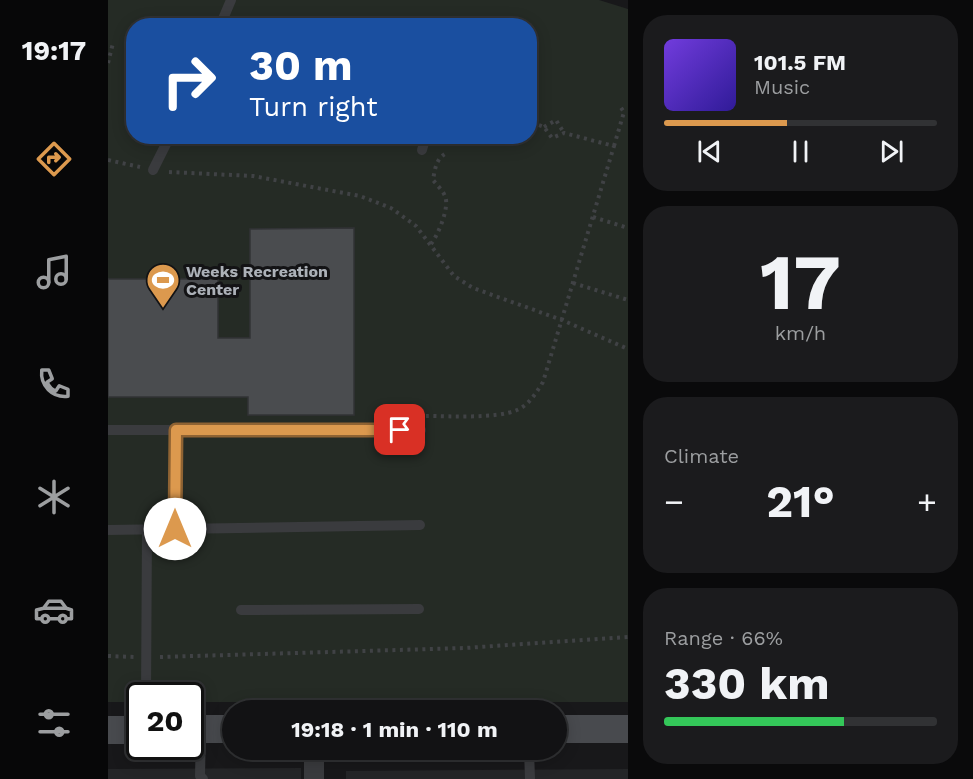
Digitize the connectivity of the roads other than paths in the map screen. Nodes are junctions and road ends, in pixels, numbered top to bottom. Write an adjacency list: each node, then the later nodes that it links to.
1 (231, 0): 2 (lane)
2 (223, 18)
3 (166, 144): 6 (lane)
4 (424, 144): 5 (lane)
5 (422, 150)
6 (153, 170)
7 (108, 430): 8 (lane)
8 (176, 430): 9 (lane); 11 (lane)
9 (421, 430)
10 (420, 525): 11 (lane)
11 (175, 529): 13 (lane)
12 (108, 530): 13 (lane)
13 (147, 530): 16 (lane)
14 (419, 609): 15 (lane)
15 (241, 610)
16 (146, 682)
17 (204, 729): 18 (main road)
18 (222, 729)
19 (567, 729): 20 (main road)
20 (628, 729)
21 (108, 730): 22 (main road)
22 (126, 730)
23 (199, 760): 26 (lane)
24 (314, 760): 27 (street)
25 (530, 760): 28 (lane)
26 (203, 779)
27 (314, 779)
28 (530, 779)

